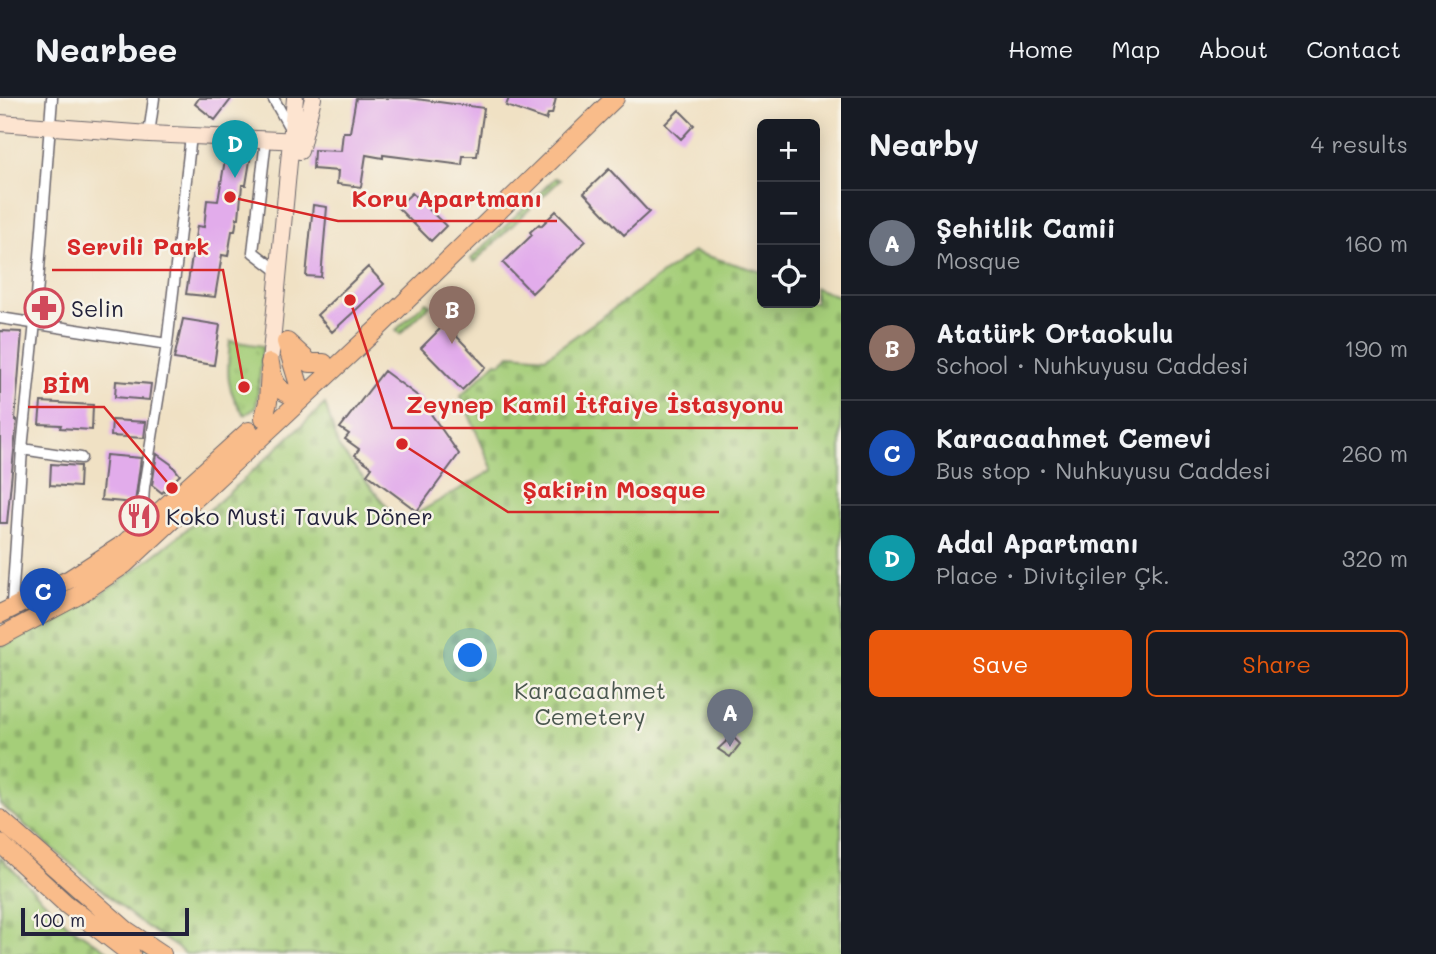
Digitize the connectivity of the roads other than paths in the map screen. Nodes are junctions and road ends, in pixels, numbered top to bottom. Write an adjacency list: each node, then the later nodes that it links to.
1 (52, 98): 9 (street)
2 (154, 98): 10 (street)
3 (273, 98): 12 (street)
4 (295, 98): 12 (street)
5 (313, 98): 12 (street)
6 (599, 98): 16 (main road)
7 (615, 98): 16 (main road)
8 (0, 123): 9 (street)
9 (50, 127): 10 (street); 17 (street)
10 (149, 134): 11 (street)
11 (191, 136): 13 (street); 19 (street)
12 (294, 137): 13 (street); 14 (street); 18 (street)
13 (267, 139): 14 (street)
14 (279, 272): 20 (street)
15 (0, 318): 17 (street)
16 (378, 321): 21 (main road); 22 (main road)
17 (35, 322): 19 (street); 24 (street)
18 (286, 342): 21 (main road); 22 (main road)
19 (167, 344): 26 (street)
20 (271, 363): 22 (main road); 23 (main road)
21 (324, 363): 22 (main road)
22 (300, 393): 23 (main road); 28 (main road)
23 (264, 418): 26 (main road)
24 (22, 449): 25 (street); 27 (street)
25 (81, 458)
26 (152, 520): 27 (main road)
27 (6, 607)
28 (0, 637)
29 (0, 820): 32 (main road)
30 (0, 843): 31 (main road)
31 (131, 954)
32 (162, 954)

